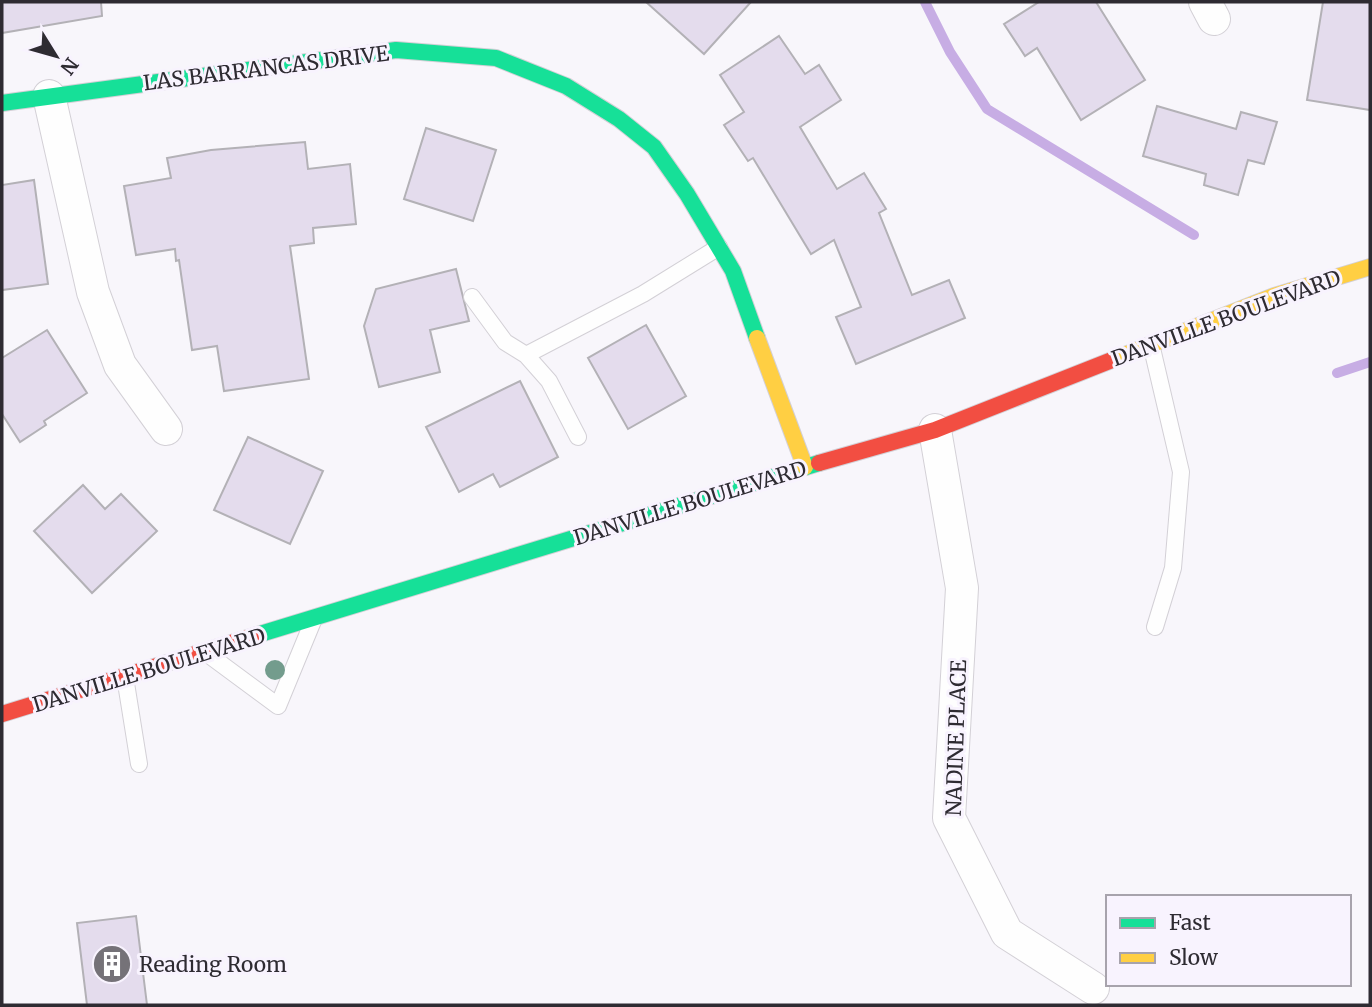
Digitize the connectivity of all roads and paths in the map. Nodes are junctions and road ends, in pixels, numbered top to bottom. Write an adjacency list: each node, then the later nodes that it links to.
1 (49, 96): 2 (main road, LAS BARRANCAS DRIVE); 3 (main road, LAS BARRANCAS DRIVE); 8 (street)
2 (2, 103)
3 (719, 247): 7 (lane); 11 (main road, LAS BARRANCAS DRIVE)
4 (1370, 267): 6 (main road, DANVILLE BOULEVARD)
5 (472, 297): 7 (lane)
6 (1151, 344): 9 (main road, DANVILLE BOULEVARD); 13 (lane)
7 (526, 355): 10 (lane)
8 (166, 429)
9 (935, 430): 11 (main road, DANVILLE BOULEVARD); 18 (street, NADINE PLACE)
10 (578, 437)
11 (805, 467): 12 (main road, DANVILLE BOULEVARD)
12 (314, 619): 14 (main road, DANVILLE BOULEVARD); 14 (lane)
13 (1155, 627)
14 (206, 652): 15 (main road, DANVILLE BOULEVARD)
15 (125, 677): 16 (main road, DANVILLE BOULEVARD); 17 (lane)
16 (2, 714)
17 (139, 764)
18 (1093, 988)

